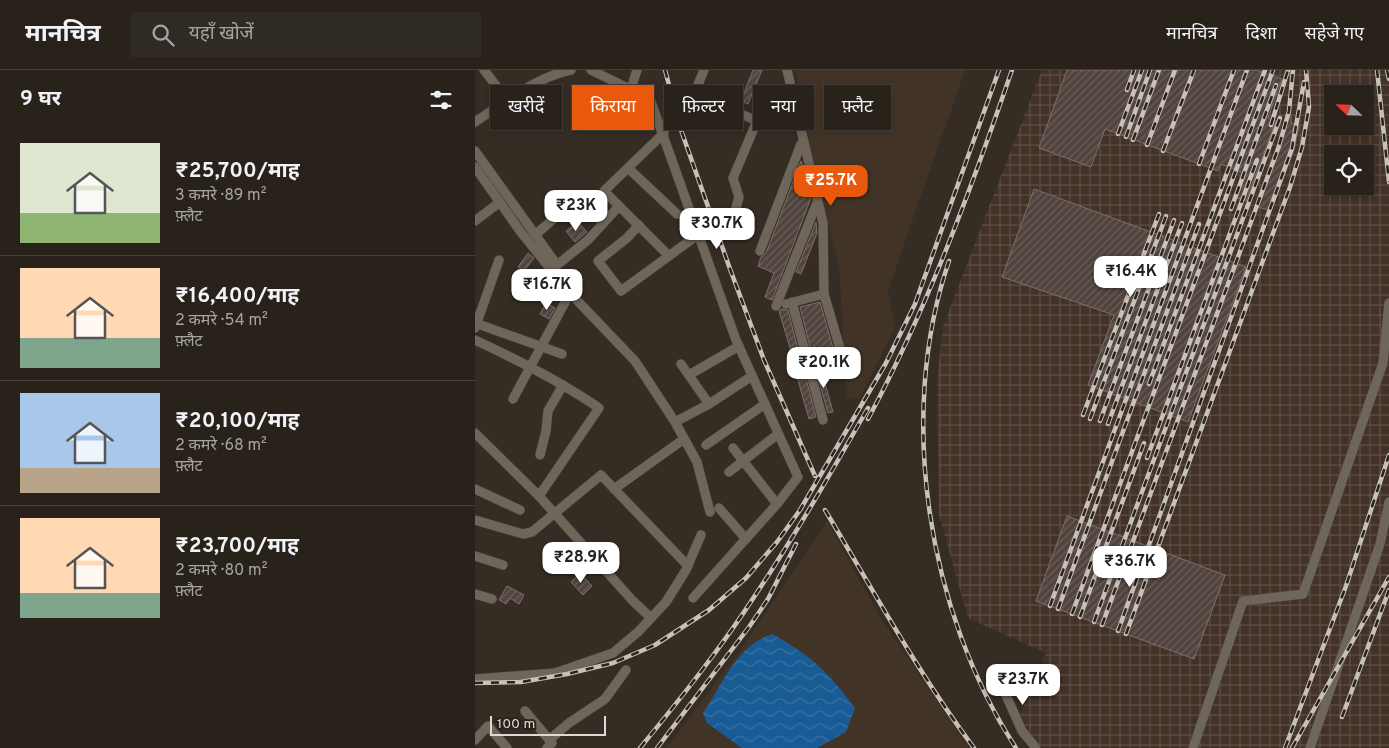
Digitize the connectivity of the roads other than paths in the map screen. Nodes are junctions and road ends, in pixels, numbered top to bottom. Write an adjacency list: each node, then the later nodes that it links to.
1 (484, 70): 7 (street)
2 (571, 70): 8 (street)
3 (591, 70): 9 (street)
4 (637, 70): 10 (street)
5 (703, 70): 27 (street)
6 (787, 70): 15 (street)
7 (496, 85)
8 (537, 85)
9 (623, 85)
10 (632, 85)
11 (654, 109): 14 (street)
12 (490, 112): 13 (street)
13 (475, 122)
14 (664, 133): 18 (street); 29 (street)
15 (804, 142): 22 (street); 31 (street)
16 (475, 151): 30 (street)
17 (475, 167): 19 (street)
18 (628, 168): 23 (street); 25 (street)
19 (483, 178): 20 (street); 21 (street)
20 (475, 184)
21 (500, 202): 26 (street); 34 (street)
22 (818, 204): 35 (street); 36 (street)
23 (619, 206): 28 (street); 30 (street)
24 (565, 208): 30 (street)
25 (677, 214)
26 (475, 221)
27 (732, 222)
28 (639, 226): 32 (street); 32 (street)
29 (699, 234): 32 (street); 41 (street)
30 (535, 235)
31 (760, 252)
32 (669, 256)
33 (499, 260): 38 (street)
34 (570, 293): 40 (street); 54 (street)
35 (824, 294): 36 (street); 43 (street)
36 (792, 302): 43 (street)
37 (1389, 303): 88 (street)
38 (476, 325): 40 (street)
39 (475, 340): 45 (street)
40 (542, 346): 42 (street); 45 (street)
41 (739, 346): 47 (street); 48 (street)
42 (563, 354)
43 (808, 362): 46 (street); 53 (street)
44 (681, 364): 47 (street)
45 (530, 366): 49 (street); 50 (street)
46 (791, 368)
47 (689, 375): 51 (street)
48 (752, 376): 51 (street); 52 (street)
49 (563, 385): 60 (street); 65 (street)
50 (513, 399)
51 (709, 404): 54 (street)
52 (765, 404): 56 (street); 58 (street)
53 (823, 420)
54 (675, 422): 57 (street)
55 (475, 433): 65 (street)
56 (779, 434): 61 (street); 67 (street)
57 (684, 439): 64 (street); 72 (street)
58 (706, 445)
59 (733, 448): 61 (street)
60 (540, 455)
61 (743, 461): 62 (street); 67 (street)
62 (729, 472)
63 (475, 489): 68 (street)
64 (614, 489): 69 (street); 75 (street)
65 (539, 496): 69 (street)
66 (1389, 502): 89 (street)
67 (777, 504): 72 (street)
68 (520, 510)
69 (555, 513): 70 (street); 79 (street)
70 (475, 520)
71 (701, 536): 75 (street)
72 (746, 539): 77 (street)
73 (475, 556): 74 (street)
74 (503, 565)
75 (687, 566): 79 (street)
76 (475, 594): 78 (street)
77 (693, 598)
78 (492, 599)
79 (651, 618): 82 (street)
80 (627, 670): 85 (street)
81 (996, 673): 87 (street)
82 (475, 679)
83 (525, 710): 85 (street)
84 (475, 740): 86 (street)
85 (548, 744)
86 (507, 748)
87 (1036, 748)
88 (1193, 748)
89 (1310, 748)

